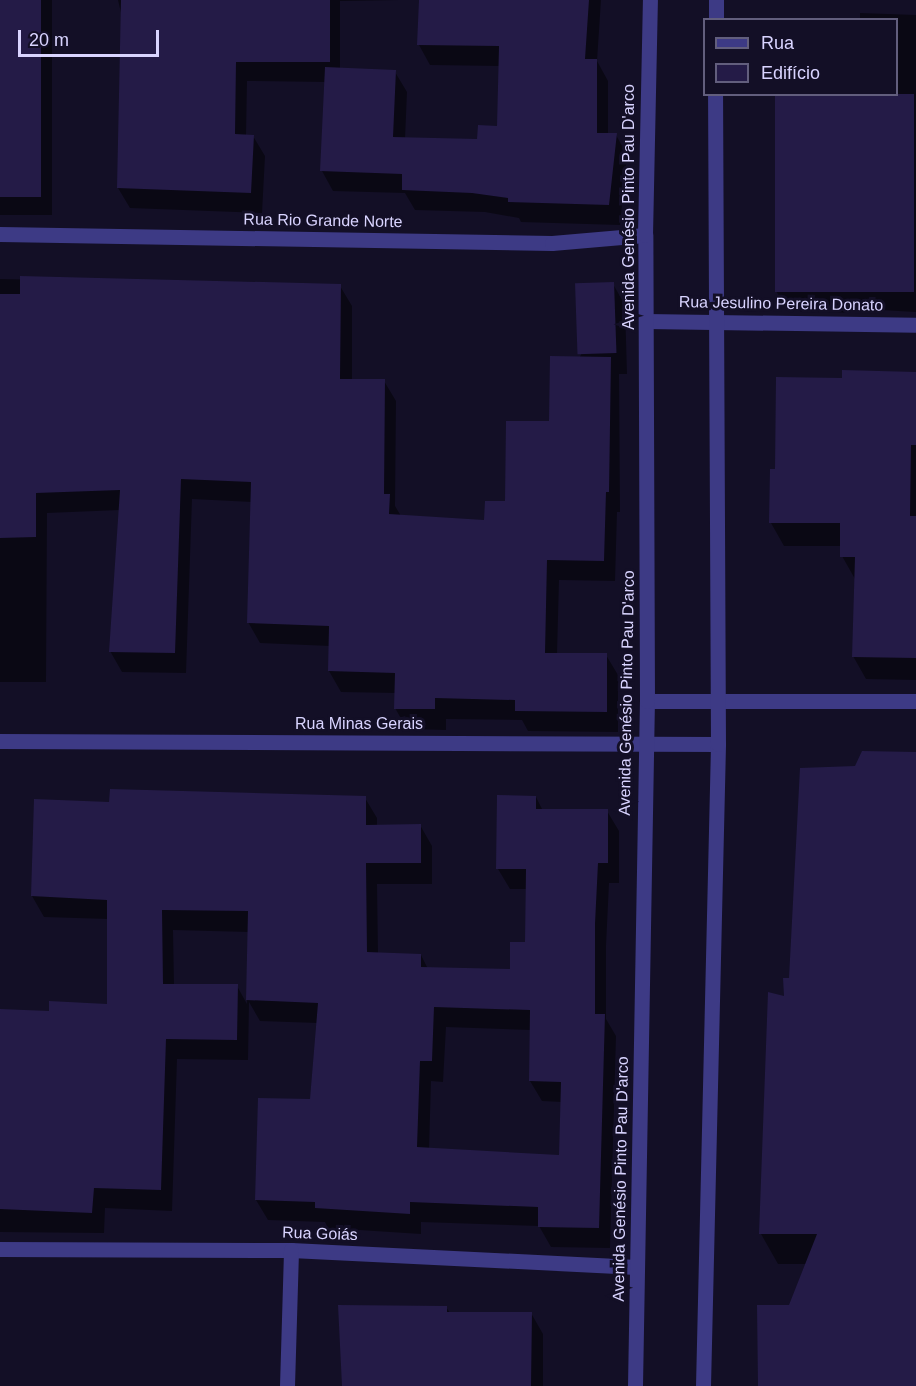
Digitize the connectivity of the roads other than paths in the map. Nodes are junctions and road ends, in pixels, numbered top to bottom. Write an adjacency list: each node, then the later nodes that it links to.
1 (650, 0): 6 (street, Avenida Genésio Pinto Pau D'arco)
2 (716, 0): 3 (street)
3 (716, 18)
4 (715, 96): 7 (street)
5 (0, 234): 6 (street, Rua Rio Grande Norte)
6 (645, 235): 8 (street, Avenida Genésio Pinto Pau D'arco)
7 (717, 320): 8 (street, Rua Jesulino Pereira Donato); 9 (street, Rua Jesulino Pereira Donato); 11 (street)
8 (646, 321): 10 (street, Avenida Genésio Pinto Pau D'arco)
9 (916, 325)
10 (646, 701): 11 (street); 14 (street, Avenida Genésio Pinto Pau D'arco)
11 (717, 701): 12 (street); 15 (street)
12 (916, 701)
13 (0, 741): 14 (street, Rua Minas Gerais)
14 (645, 742): 15 (street, Rua Minas Gerais); 18 (street, Avenida Genésio Pinto Pau D'arco)
15 (718, 744): 21 (street)
16 (0, 1249): 17 (street, Rua Goiás)
17 (291, 1250): 18 (street, Rua Goiás); 19 (street)
18 (637, 1267): 20 (street, Avenida Genésio Pinto Pau D'arco)
19 (287, 1386)
20 (635, 1386)
21 (703, 1386)

